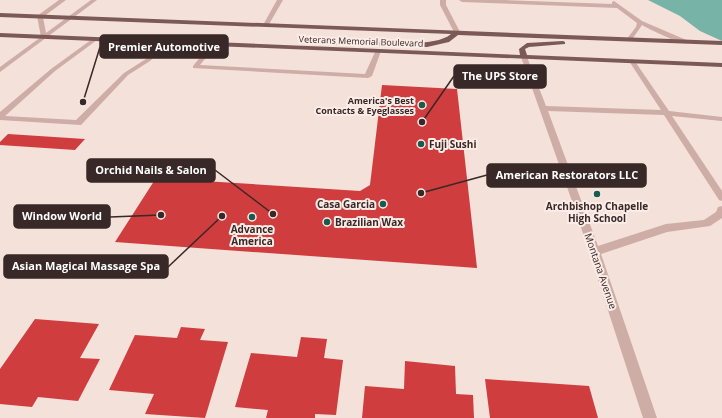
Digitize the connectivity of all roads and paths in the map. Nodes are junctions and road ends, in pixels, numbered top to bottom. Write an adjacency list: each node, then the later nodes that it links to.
1 (63, 0): 9 (street)
2 (94, 0): 10 (street)
3 (280, 0): 12 (street)
4 (443, 0): 13 (street)
5 (462, 0): 7 (street)
6 (609, 0): 7 (street)
7 (619, 6): 11 (street)
8 (0, 15): 9 (main road, Veterans Memorial Boulevard)
9 (40, 16): 10 (main road, Veterans Memorial Boulevard); 15 (street)
10 (70, 17): 12 (main road, Veterans Memorial Boulevard); 15 (street)
11 (640, 22): 17 (street); 19 (street)
12 (266, 25): 13 (main road, Veterans Memorial Boulevard)
13 (457, 32): 17 (main road, Veterans Memorial Boulevard); 21 (main road)
14 (0, 35): 15 (main road, Veterans Memorial Boulevard)
15 (44, 37): 16 (main road, Veterans Memorial Boulevard); 26 (street)
16 (95, 39): 18 (main road, Veterans Memorial Boulevard); 29 (street)
17 (629, 40): 19 (main road, Veterans Memorial Boulevard); 23 (main road)
18 (168, 42): 21 (main road, Veterans Memorial Boulevard); 29 (street)
19 (688, 42): 20 (main road, Veterans Memorial Boulevard)
20 (722, 43)
21 (214, 44): 22 (main road, Veterans Memorial Boulevard); 22 (street)
22 (378, 51): 23 (main road, Veterans Memorial Boulevard)
23 (524, 57): 24 (main road, Veterans Memorial Boulevard); 27 (street, Montana Avenue)
24 (632, 61): 25 (main road, Veterans Memorial Boulevard); 28 (street)
25 (722, 65)
26 (0, 70)
27 (542, 108): 28 (street); 33 (street, Montana Avenue)
28 (665, 114): 30 (street); 31 (street)
29 (0, 117)
30 (722, 119)
31 (722, 198)
32 (722, 209): 33 (street)
33 (594, 252): 34 (street, Montana Avenue)
34 (650, 418)

